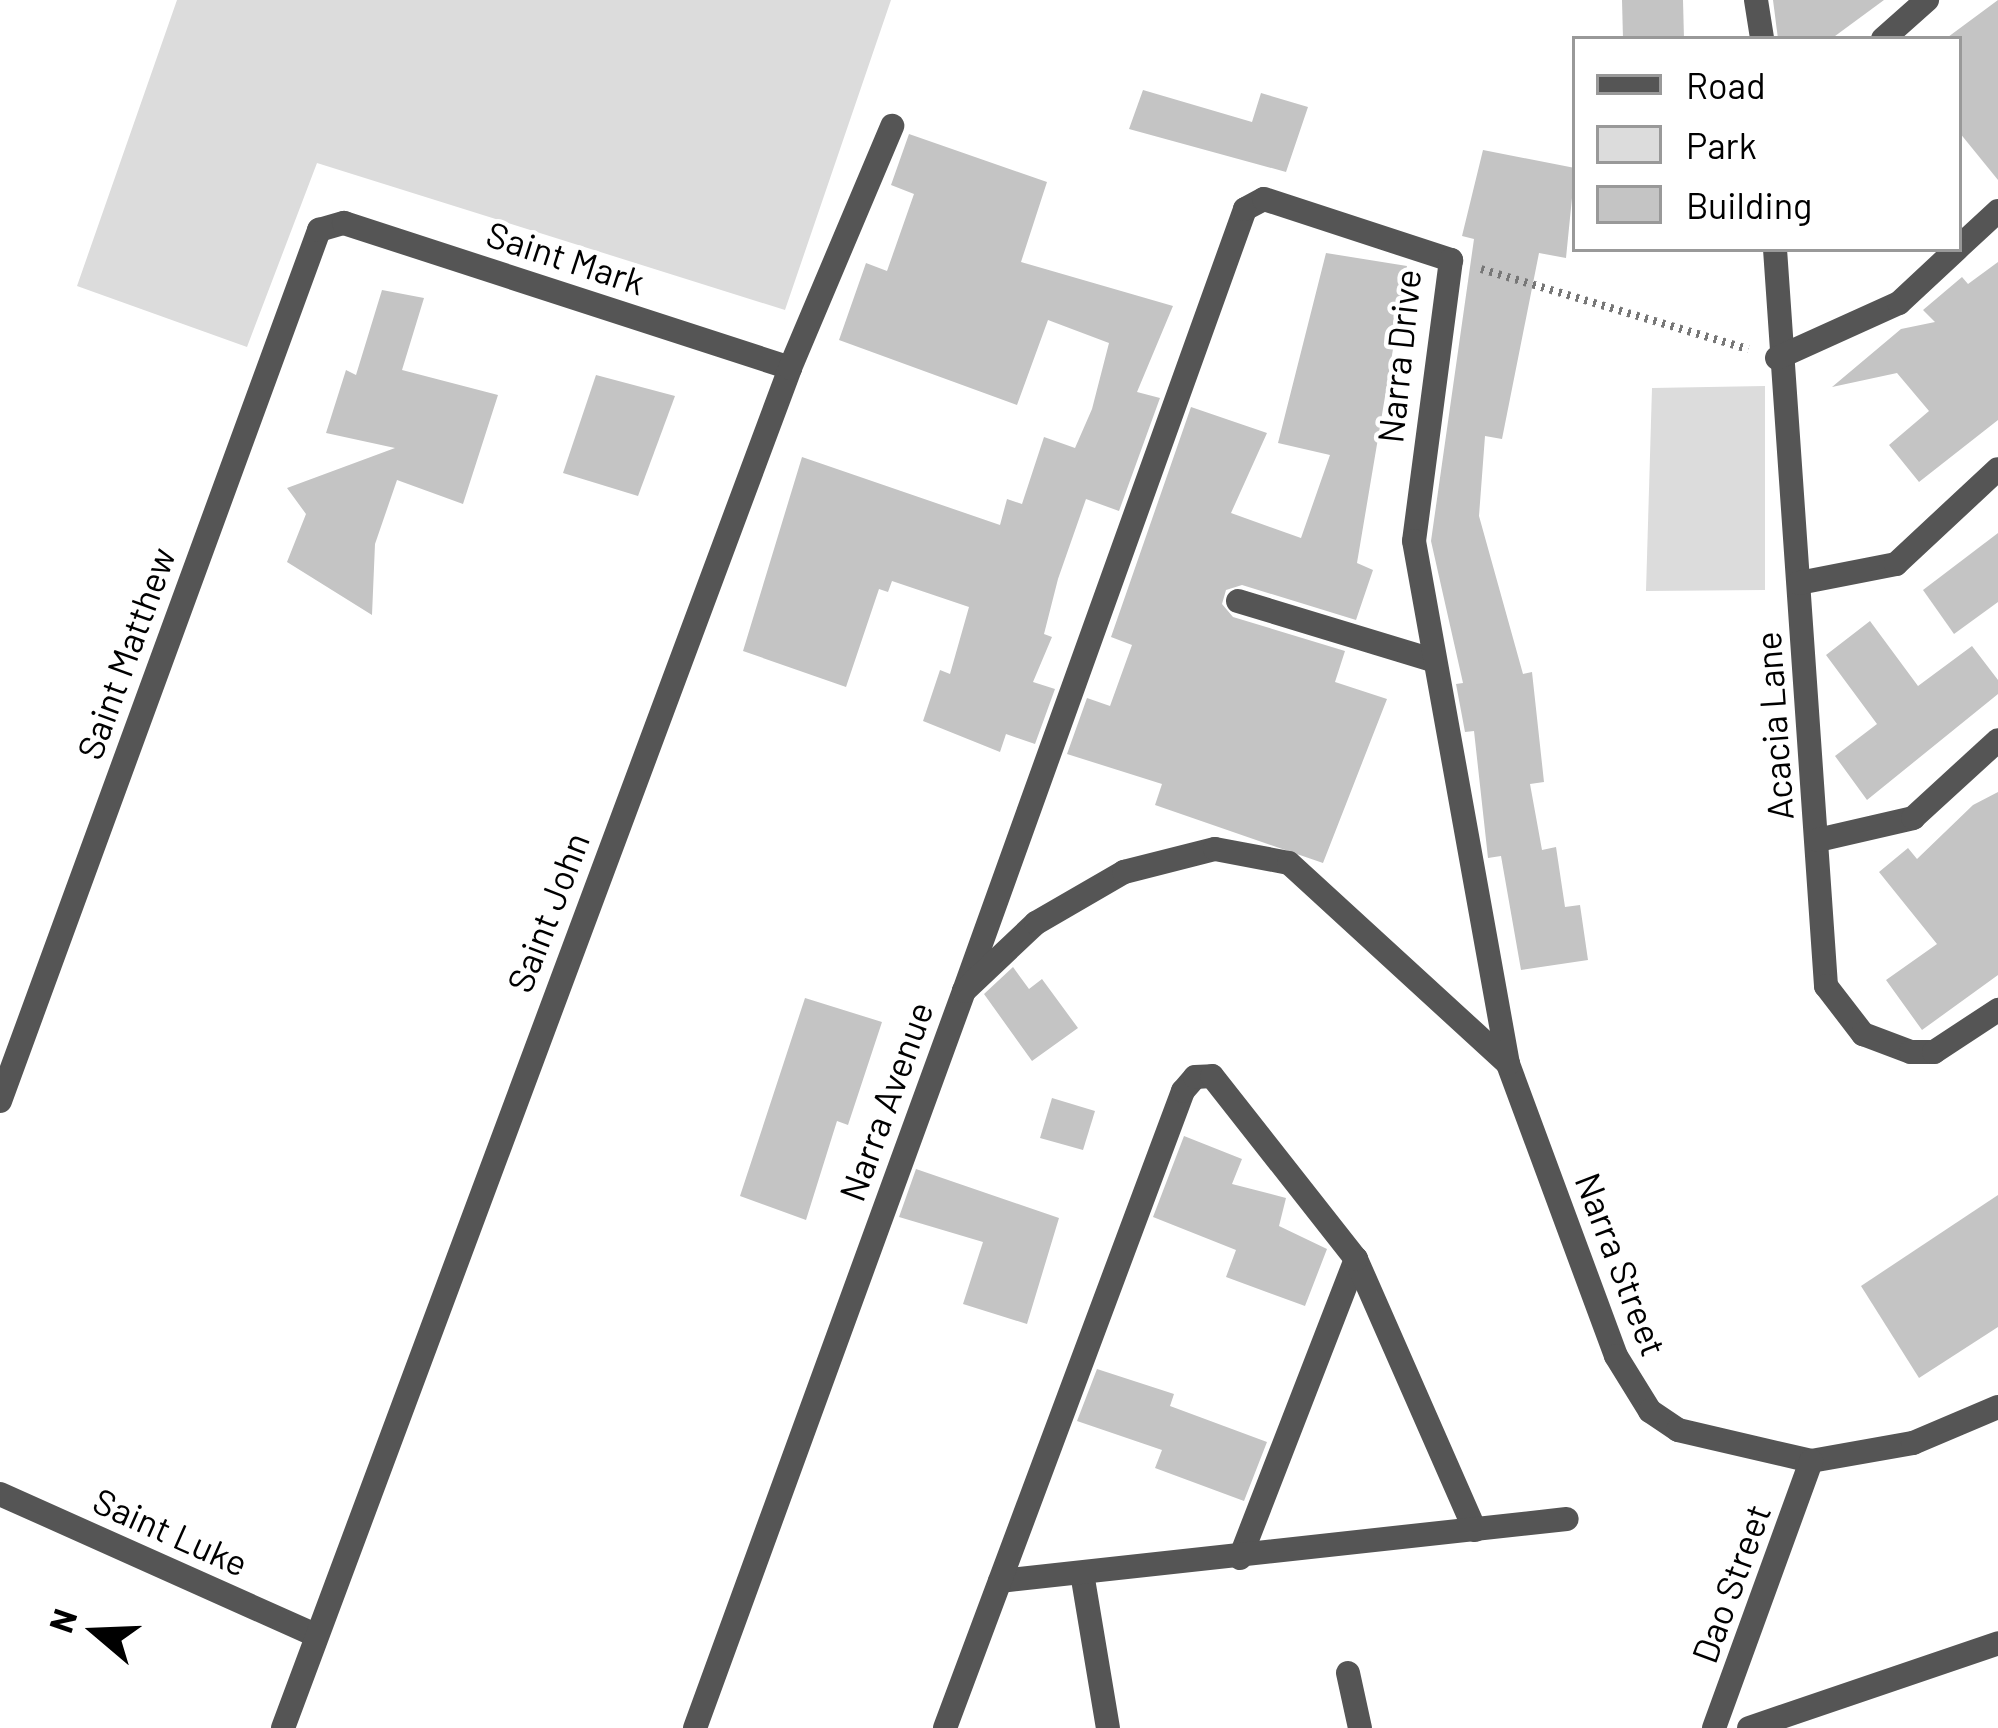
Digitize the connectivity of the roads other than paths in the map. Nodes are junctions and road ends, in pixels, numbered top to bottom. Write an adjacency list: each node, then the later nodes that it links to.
1 (1756, 0): 3 (street)
2 (1927, 0): 4 (street)
3 (1762, 36)
4 (1886, 36)
5 (892, 126): 12 (street, Saint John)
6 (1998, 211): 8 (street)
7 (319, 230): 12 (street, Saint Mark); 22 (street, Saint Matthew)
8 (1962, 244)
9 (1775, 252): 11 (street, Acacia Lane)
10 (1954, 252): 11 (street)
11 (1777, 358): 14 (street, Acacia Lane)
12 (790, 368): 32 (street, Saint John)
13 (1998, 469): 14 (street)
14 (1799, 583): 18 (street, Acacia Lane)
15 (1238, 601): 16 (street)
16 (1432, 660): 19 (street, Narra Drive); 21 (street, Narra Drive)
17 (1998, 740): 18 (street)
18 (1818, 840): 20 (street, Acacia Lane)
19 (964, 992): 21 (street, Narra Avenue); 36 (street, Narra Avenue)
20 (1998, 1010)
21 (1508, 1064): 25 (street, Narra Street)
22 (0, 1101)
23 (1356, 1259): 28 (street); 29 (street); 31 (street)
24 (1998, 1407): 25 (street, Narra Street)
25 (1811, 1461): 40 (street, Dao Street)
26 (0, 1494): 32 (street, Saint Luke)
27 (1567, 1519): 28 (street)
28 (1475, 1530): 29 (street)
29 (1240, 1558): 30 (street)
30 (1082, 1573): 31 (street); 38 (street)
31 (1000, 1581): 37 (street)
32 (314, 1634): 35 (street, Saint John)
33 (1998, 1643): 41 (street)
34 (1348, 1673): 39 (street)
35 (283, 1728)
36 (695, 1728)
37 (945, 1728)
38 (1108, 1728)
39 (1360, 1728)
40 (1714, 1728)
41 (1749, 1728)

